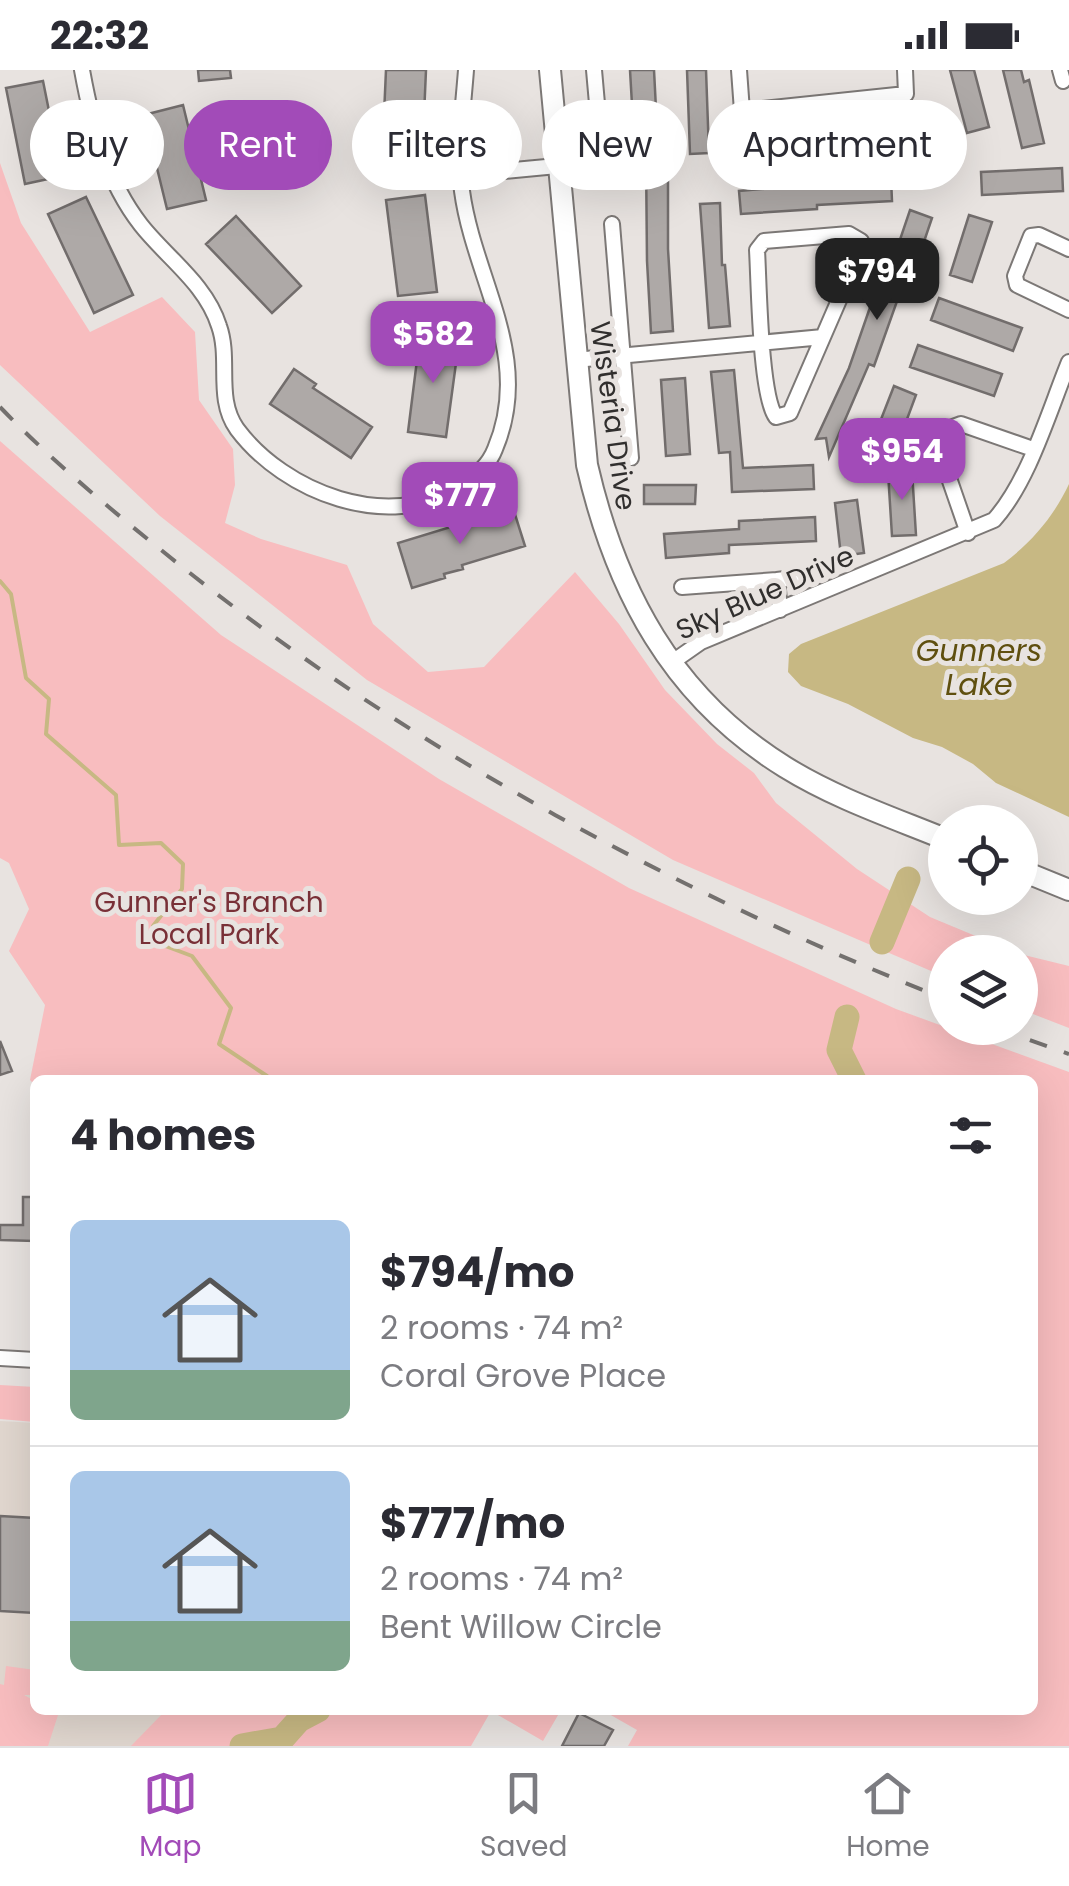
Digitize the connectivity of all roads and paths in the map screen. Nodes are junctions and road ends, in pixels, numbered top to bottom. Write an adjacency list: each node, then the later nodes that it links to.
1 (82, 70): 10 (street)
2 (466, 70): 7 (street)
3 (550, 70): 8 (street, Wisteria Drive)
4 (594, 70): 9 (street)
5 (738, 70): 6 (street)
6 (904, 70)
7 (465, 100)
8 (552, 100)
9 (597, 100)
10 (464, 190)
11 (559, 190): 18 (street, Wisteria Drive)
12 (612, 224): 17 (street)
13 (1069, 249): 14 (street)
14 (1069, 310)
15 (822, 338): 16 (street); 16 (street); 16 (street)
16 (764, 343): 17 (street)
17 (622, 356): 18 (street); 21 (street)
18 (575, 360): 27 (street, Wisteria Drive)
19 (1069, 362): 20 (street, Sky Blue Drive)
20 (1033, 450): 22 (street, Sky Blue Drive); 22 (street)
21 (631, 458)
22 (968, 533): 26 (street, Sky Blue Drive)
23 (801, 577): 24 (street)
24 (778, 580): 25 (street); 26 (street)
25 (682, 587)
26 (780, 610): 27 (street, Sky Blue Drive)
27 (671, 663): 28 (street, Wisteria Drive)
28 (928, 832)
29 (1038, 877): 30 (street)
30 (1069, 890)
31 (0, 1358): 32 (street)
32 (30, 1360)

